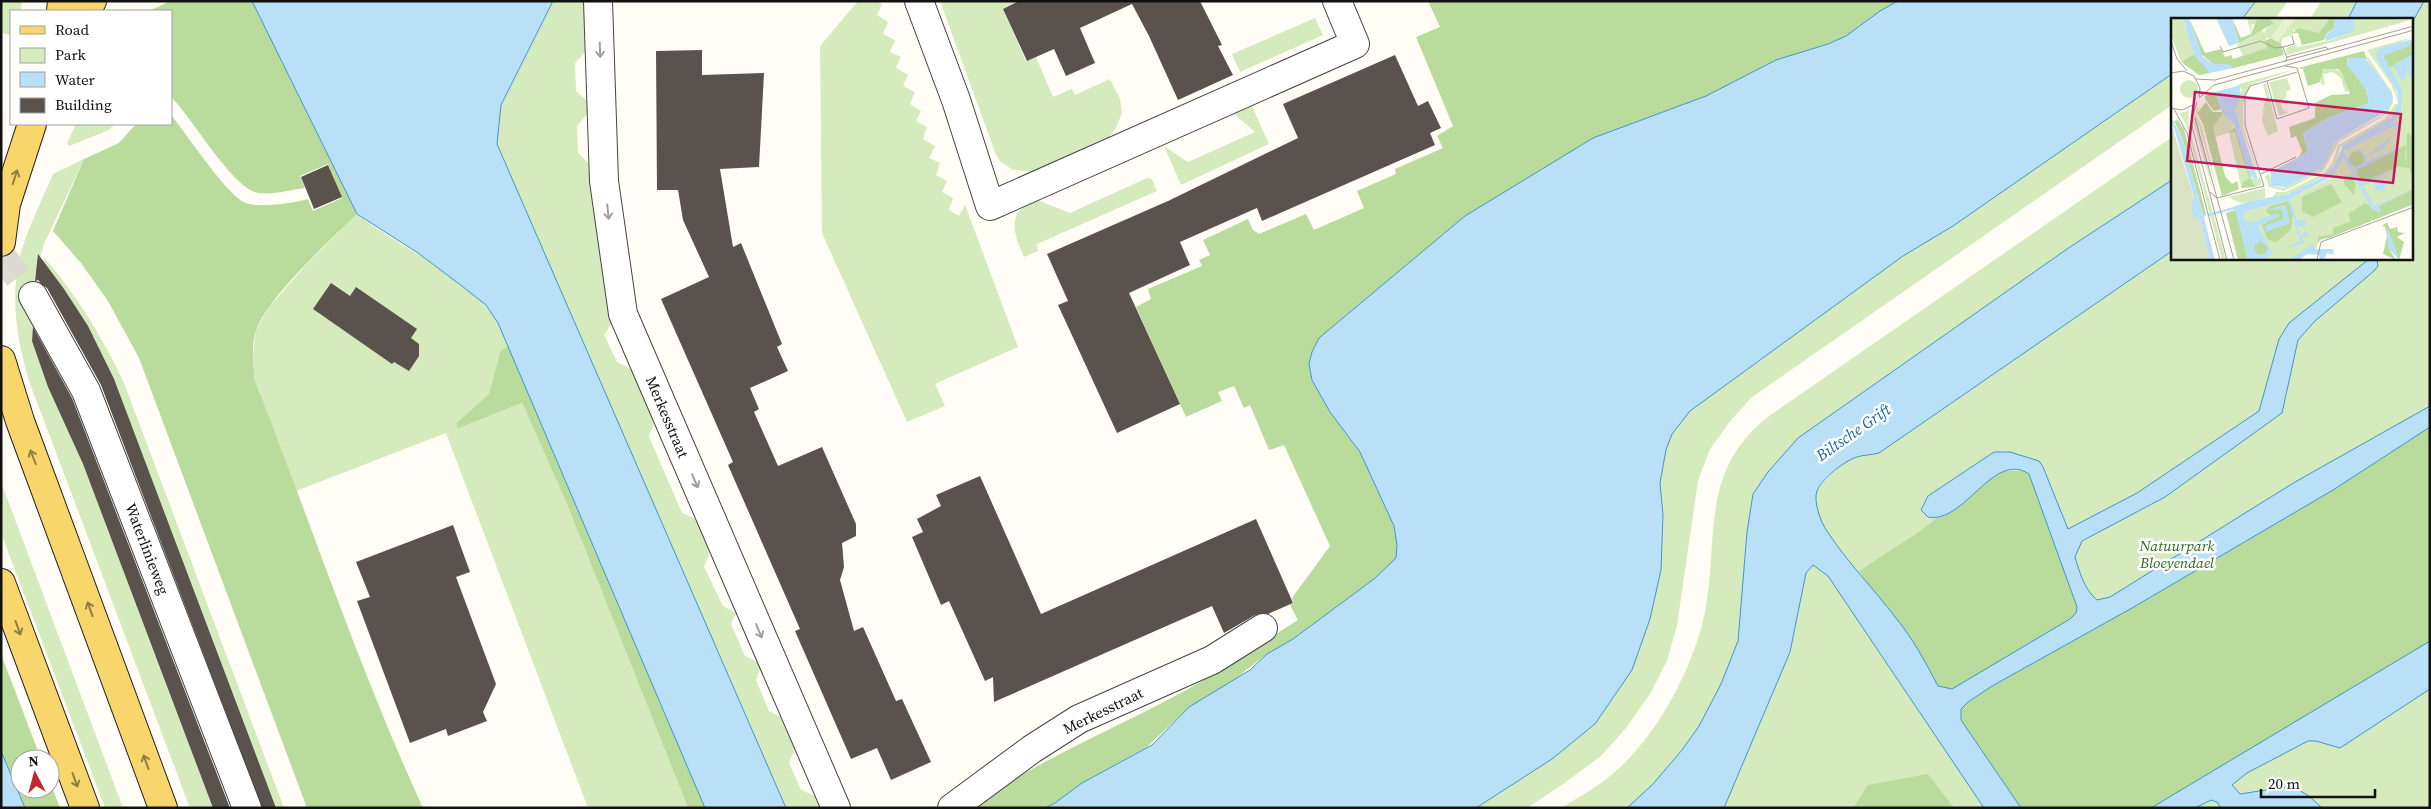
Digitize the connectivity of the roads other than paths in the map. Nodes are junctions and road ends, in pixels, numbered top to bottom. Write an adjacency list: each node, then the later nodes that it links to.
1 (598, 1): 15 (street, Merkesstraat, one-way to 15)
2 (919, 1): 3 (street)
3 (1337, 1)
4 (24, 125): 6 (main road)
5 (32, 125): 7 (main road, one-way to 5)
6 (1, 154)
7 (1, 242)
8 (33, 296): 14 (street, Waterlinieweg)
9 (1, 360): 13 (main road, one-way to 9)
10 (1, 582): 12 (main road, one-way to 12)
11 (1263, 628): 16 (street, Merkesstraat)
12 (85, 808)
13 (163, 808)
14 (247, 808)
15 (836, 808)
16 (952, 808)

